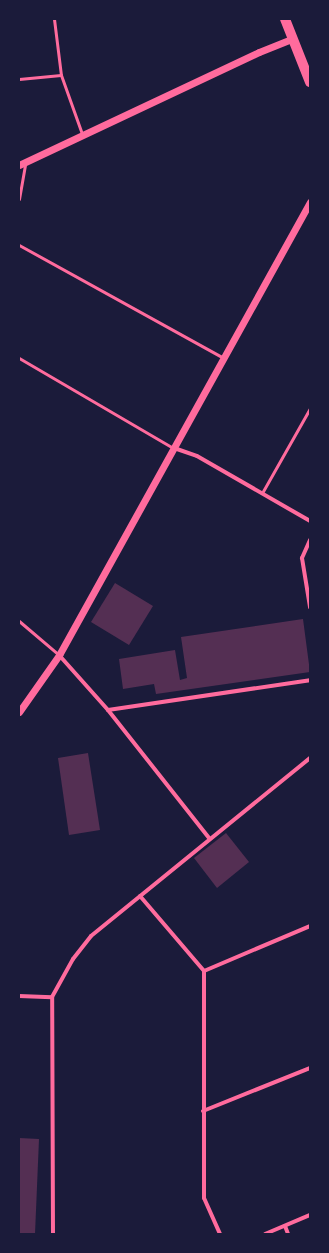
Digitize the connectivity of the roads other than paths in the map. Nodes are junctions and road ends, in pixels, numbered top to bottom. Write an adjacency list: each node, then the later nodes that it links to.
1 (54, 19): 4 (lane)
2 (285, 19): 3 (main road)
3 (292, 39): 6 (main road); 7 (street)
4 (61, 75): 5 (lane); 7 (lane)
5 (19, 79)
6 (310, 82)
7 (82, 136): 8 (street)
8 (22, 164): 9 (lane)
9 (19, 199)
10 (310, 202): 13 (street)
11 (19, 245): 13 (lane)
12 (19, 358): 15 (lane)
13 (224, 358): 15 (street)
14 (310, 408): 16 (lane)
15 (174, 448): 16 (street); 21 (street)
16 (262, 493): 17 (street)
17 (310, 521)
18 (310, 540): 19 (street)
19 (310, 607)
20 (19, 621): 21 (lane)
21 (59, 655): 23 (street); 24 (street)
22 (310, 680): 23 (street)
23 (108, 710): 26 (street)
24 (19, 712)
25 (310, 758): 26 (street)
26 (210, 839): 27 (street)
27 (140, 896): 29 (street); 31 (street)
28 (310, 926): 29 (street)
29 (204, 971): 33 (street)
30 (19, 996): 31 (street)
31 (52, 996): 36 (street)
32 (310, 1068): 33 (street)
33 (203, 1111): 37 (street)
34 (310, 1215): 35 (street)
35 (285, 1226): 38 (street); 39 (street)
36 (53, 1234)
37 (220, 1234)
38 (265, 1234)
39 (288, 1234)

